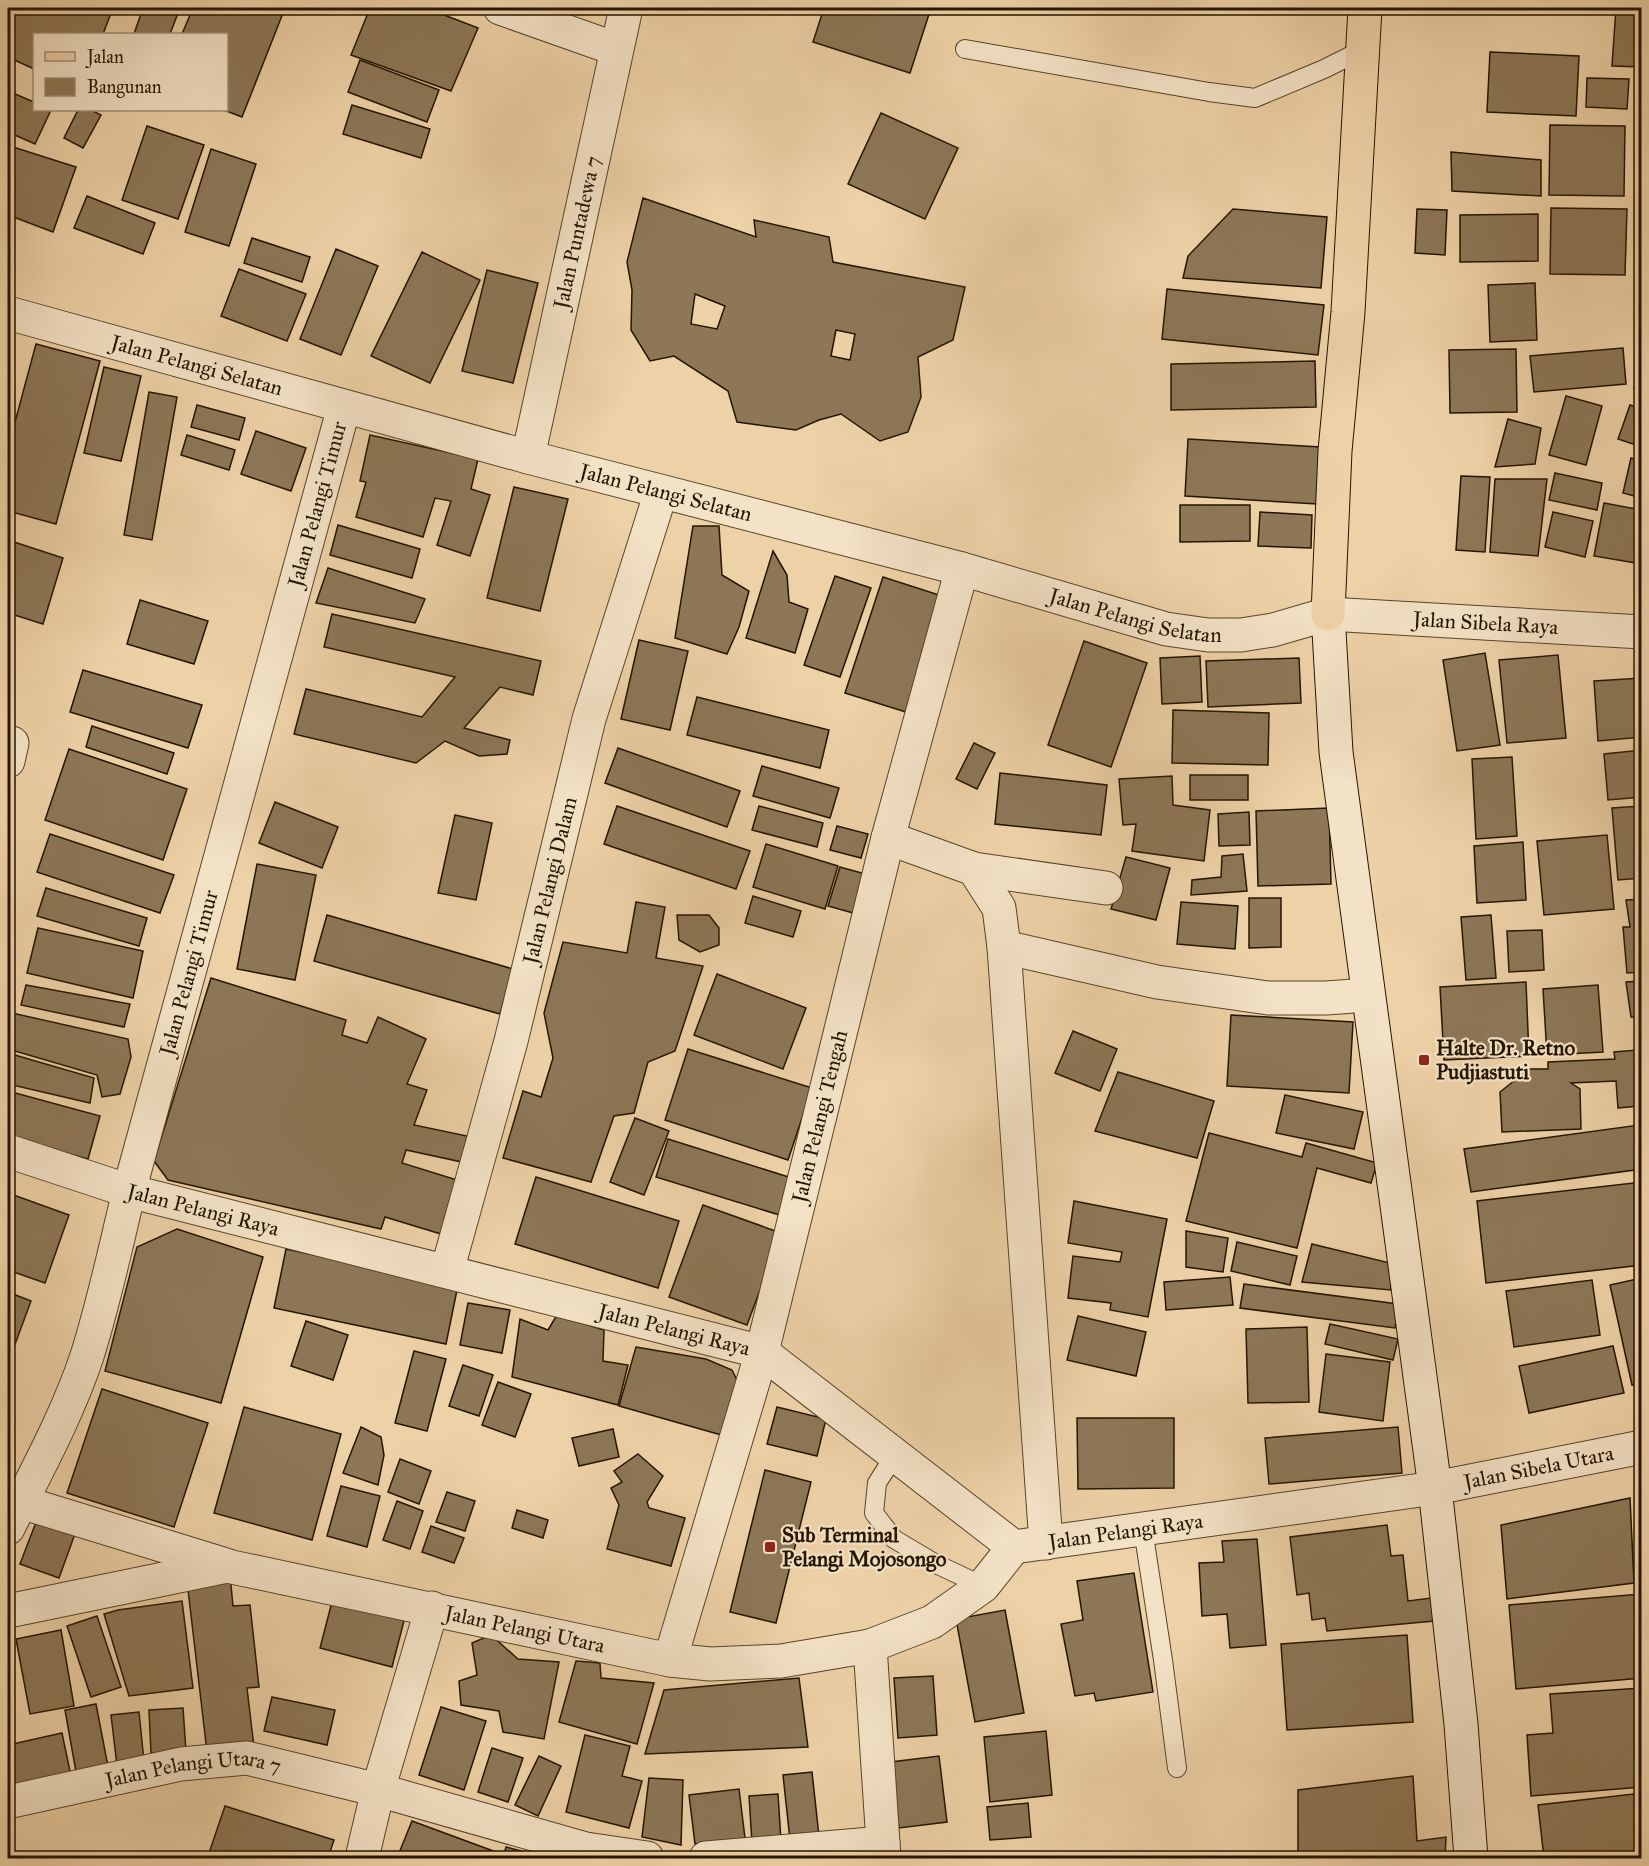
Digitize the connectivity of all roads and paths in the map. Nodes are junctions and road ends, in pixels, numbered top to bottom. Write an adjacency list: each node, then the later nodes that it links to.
1 (500, 8): 4 (street)
2 (626, 8): 4 (street, Jalan Puntadewa 7)
3 (1365, 8): 6 (main road)
4 (616, 49): 9 (street, Jalan Puntadewa 7)
5 (965, 49): 6 (lane)
6 (1364, 49): 12 (main road)
7 (8, 313): 8 (street, Jalan Pelangi Selatan)
8 (344, 407): 9 (street, Jalan Pelangi Selatan); 20 (street, Jalan Pelangi Timur)
9 (528, 457): 10 (street, Jalan Pelangi Selatan)
10 (661, 492): 11 (street, Jalan Pelangi Selatan); 21 (street, Jalan Pelangi Dalam)
11 (962, 570): 12 (street, Jalan Pelangi Selatan); 14 (street, Jalan Pelangi Tengah)
12 (1328, 614): 13 (street, Jalan Sibela Raya); 18 (street)
13 (1641, 632)
14 (888, 838): 15 (street); 22 (street, Jalan Pelangi Tengah)
15 (974, 870): 16 (street); 17 (street)
16 (1106, 888)
17 (1004, 947): 18 (street); 28 (street)
18 (1368, 995): 25 (street)
19 (8, 1151): 20 (street, Jalan Pelangi Raya)
20 (129, 1191): 21 (street, Jalan Pelangi Raya); 26 (street, Jalan Pelangi Timur)
21 (447, 1271): 22 (street, Jalan Pelangi Raya)
22 (762, 1352): 24 (street, Jalan Pelangi Raya); 35 (street, Jalan Pelangi Tengah)
23 (1641, 1447): 25 (street, Jalan Sibela Utara)
24 (895, 1455): 29 (street, Jalan Pelangi Raya); 31 (lane)
25 (1435, 1488): 27 (street, Jalan Pelangi Raya); 43 (street)
26 (14, 1515): 30 (street)
27 (1143, 1530): 28 (street, Jalan Pelangi Raya); 36 (lane)
28 (1046, 1543): 29 (street, Jalan Pelangi Raya)
29 (1014, 1547): 31 (street, Jalan Pelangi Utara)
30 (227, 1566): 32 (street, Jalan Pelangi Utara); 33 (street, Jalan Pelangi Utara)
31 (982, 1586): 34 (street, Jalan Pelangi Utara)
32 (432, 1608): 35 (street, Jalan Pelangi Utara); 37 (street)
33 (8, 1611)
34 (870, 1646): 35 (street, Jalan Pelangi Utara); 39 (street)
35 (670, 1660)
36 (1177, 1768)
37 (378, 1790): 38 (street, Jalan Pelangi Utara 7); 40 (street); 41 (street, Jalan Pelangi Utara 7)
38 (8, 1802)
39 (884, 1851): 42 (street)
40 (362, 1858)
41 (647, 1858)
42 (706, 1858)
43 (1471, 1858)

